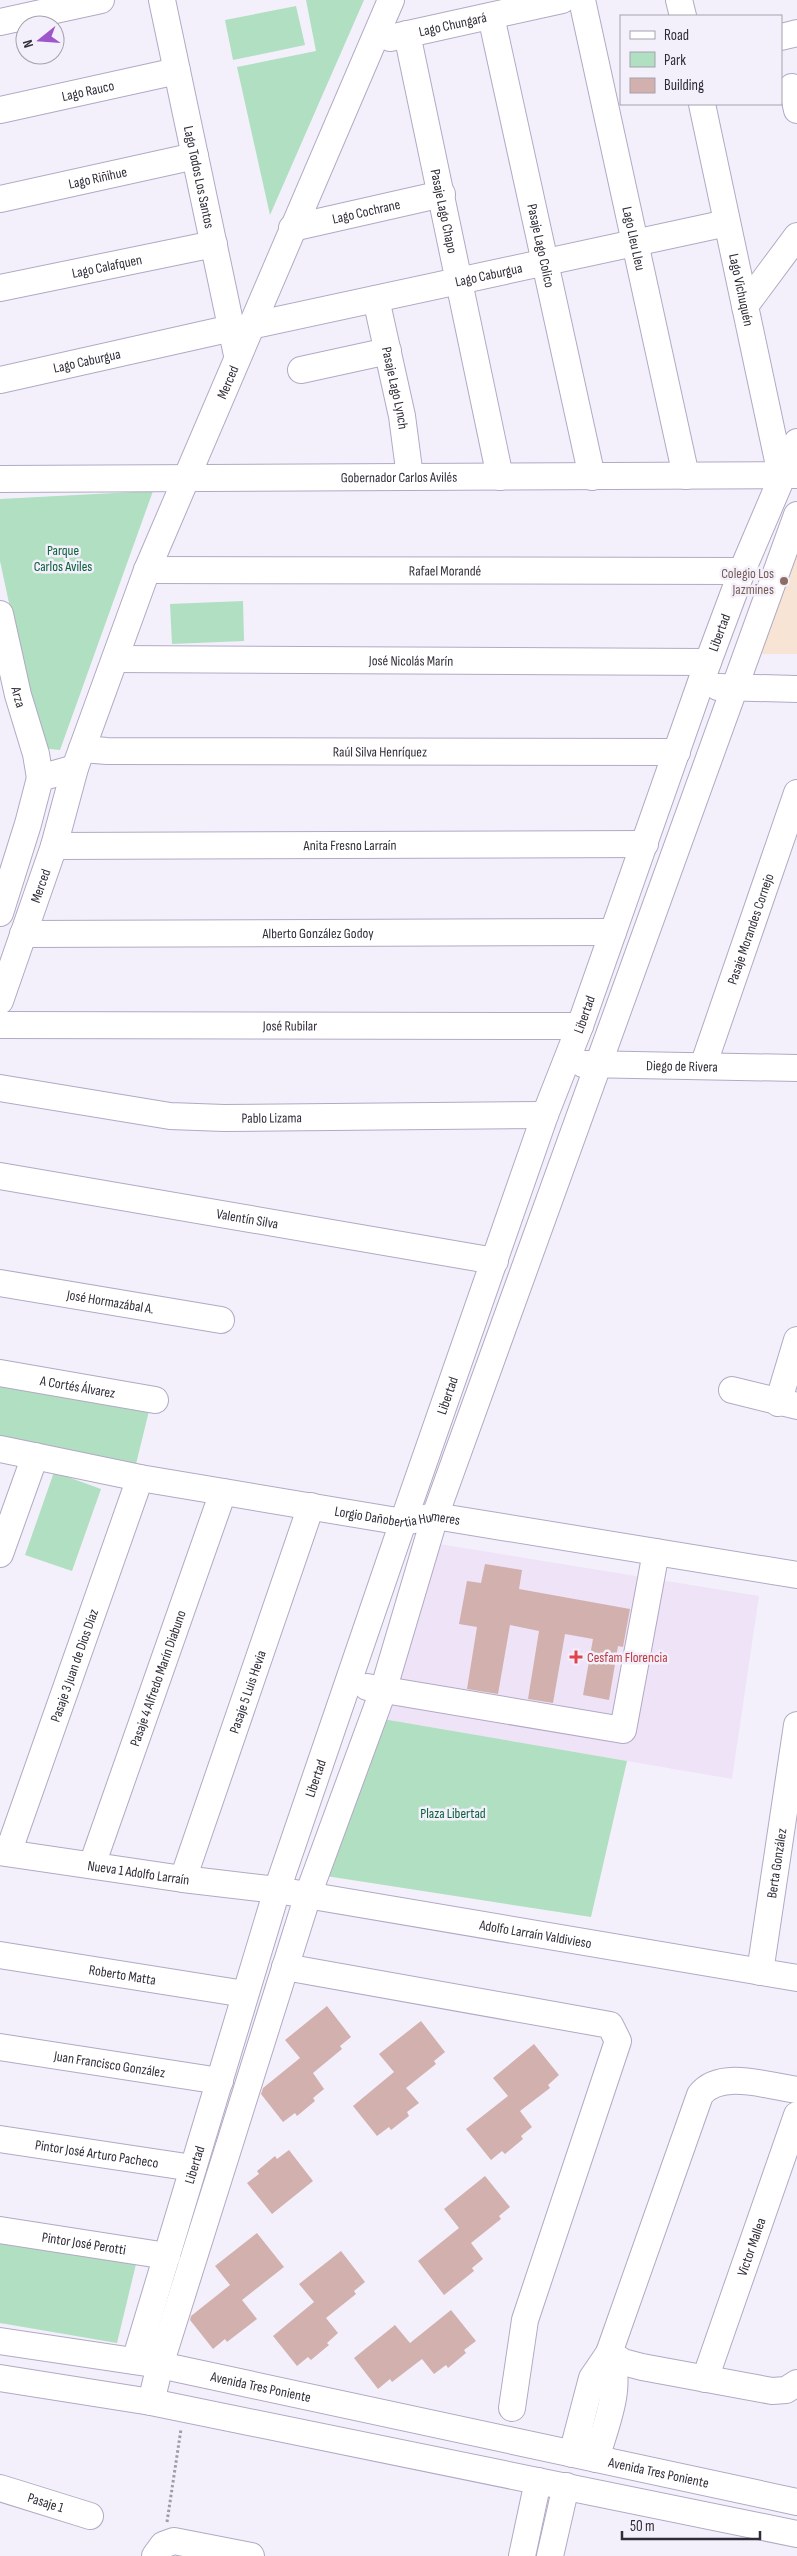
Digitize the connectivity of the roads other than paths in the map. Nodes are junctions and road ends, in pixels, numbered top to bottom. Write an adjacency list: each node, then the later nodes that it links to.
1 (101, 0): 9 (street)
2 (162, 0): 14 (street, Lago Todos Los Santos)
3 (390, 0): 13 (street, Merced)
4 (562, 0): 8 (street, Lago Chungará)
5 (582, 0): 23 (street, Lago Lleu Lleu)
6 (679, 0): 7 (street)
7 (683, 15)
8 (491, 16): 11 (street, Lago Chungará); 25 (street, Pasaje Lago Colico)
9 (0, 22)
10 (797, 33): 12 (street)
11 (408, 34): 13 (street, Lago Chungará); 18 (street, Pasaje Lago Chapo)
12 (782, 37)
13 (373, 42): 21 (street, Merced)
14 (177, 71): 16 (street, Lago Rauco); 17 (street, Lago Todos Los Santos)
15 (702, 105): 20 (street, Lago Vichuquén)
16 (0, 110)
17 (195, 156): 19 (street, Lago Riñihue); 24 (street, Lago Todos Los Santos)
18 (442, 194): 21 (street, Lago Cochrane); 26 (street, Pasaje Lago Chapo)
19 (0, 199)
20 (727, 223): 23 (street, Lago Caburgua); 29 (street, Lago Vichuquén)
21 (292, 228): 30 (street, Merced)
22 (797, 236): 29 (street)
23 (635, 243): 25 (street, Lago Caburgua); 37 (street, Lago Lleu Lleu)
24 (214, 244): 27 (street, Lago Calafquen); 30 (street, Lago Todos Los Santos)
25 (545, 262): 26 (street, Lago Caburgua); 36 (street, Pasaje Lago Colico)
26 (460, 281): 28 (street, Lago Caburgua); 39 (street, Pasaje Lago Chapo)
27 (0, 288)
28 (376, 299): 30 (street, Lago Caburgua); 31 (street, Pasaje Lago Lynch)
29 (746, 306): 35 (street, Lago Vichuquén)
30 (241, 327): 33 (street, Lago Caburgua); 40 (street, Merced)
31 (388, 351): 32 (street); 38 (street, Pasaje Lago Lynch)
32 (302, 370)
33 (0, 380)
34 (797, 442): 35 (street, Libertad)
35 (789, 475): 37 (street, Gobernador Carlos Avilés); 44 (street, Libertad)
36 (592, 476): 37 (street, Gobernador Carlos Avilés); 39 (street, Gobernador Carlos Avilés)
37 (686, 476)
38 (410, 477): 39 (street, Gobernador Carlos Avilés); 40 (street, Gobernador Carlos Avilés)
39 (500, 477)
40 (184, 478): 41 (street, Gobernador Carlos Avilés); 43 (street, Merced)
41 (0, 479)
42 (797, 515): 49 (street, Libertad)
43 (147, 570): 44 (street, Rafael Morandé); 46 (street, Merced)
44 (742, 571): 47 (street, Libertad)
45 (0, 614): 51 (street, Arza)
46 (115, 659): 47 (street, José Nicolás Marín); 53 (street, Merced)
47 (708, 662): 48 (street, Libertad)
48 (699, 686): 49 (street); 52 (street, Libertad)
49 (734, 687): 50 (street); 64 (street, Libertad)
50 (797, 689)
51 (9, 695): 54 (street, Arza)
52 (678, 752): 53 (street, Raúl Silva Henríquez); 56 (street, Libertad)
53 (78, 759): 54 (street); 57 (street, Merced)
54 (40, 778): 58 (street)
55 (797, 793): 66 (street, Pasaje Morandes Cornejo)
56 (645, 844): 57 (street, Anita Fresno Larraín); 59 (street, Libertad)
57 (54, 846): 60 (street, Merced)
58 (0, 913)
59 (613, 932): 60 (street, Alberto González Godoy); 63 (street, Libertad)
60 (23, 934): 61 (street, Merced)
61 (0, 1001)
62 (0, 1025): 63 (street, José Rubilar)
63 (580, 1026): 65 (street, Libertad)
64 (598, 1063): 65 (street, Diego de Rivera); 66 (street, Diego de Rivera); 84 (street, Libertad)
65 (565, 1064): 69 (street, Libertad)
66 (703, 1066): 67 (street, Diego de Rivera)
67 (797, 1068)
68 (0, 1088): 69 (street, Pablo Lizama)
69 (545, 1115): 71 (street, Libertad)
70 (0, 1176): 71 (street, Valentín Silva)
71 (495, 1261): 85 (street, Libertad)
72 (0, 1283): 73 (street, José Hormazábal A.)
73 (221, 1320)
74 (797, 1340): 78 (street)
75 (0, 1373): 77 (street, A Cortés Álvarez)
76 (732, 1390): 78 (street)
77 (155, 1400)
78 (788, 1405)
79 (0, 1449): 80 (street, Lorgio Dañobertia Humeres)
80 (35, 1456): 81 (street, Lorgio Dañobertia Humeres); 87 (street)
81 (140, 1478): 82 (street, Lorgio Dañobertia Humeres); 92 (street, Pasaje 3 Juan de Dios Díaz)
82 (224, 1492): 83 (street, Lorgio Dañobertia Humeres); 93 (street, Pasaje 4 Alfredo Marín Diabuno)
83 (311, 1506): 85 (street, Lorgio Dañobertia Humeres); 94 (street, Pasaje 5 Luis Hevia)
84 (435, 1516): 85 (street, Lorgio Dañobertia Humeres); 86 (street, Lorgio Dañobertia Humeres); 90 (street, Libertad)
85 (403, 1522): 89 (street, Libertad)
86 (656, 1552): 88 (street, Lorgio Dañobertia Humeres); 90 (street)
87 (0, 1554)
88 (797, 1575)
89 (350, 1682): 90 (street); 95 (street, Libertad)
90 (383, 1691): 96 (street, Libertad)
91 (797, 1725): 99 (street, Berta González)
92 (4, 1852): 93 (street, Nueva 1 Adolfo Larraín)
93 (92, 1865): 94 (street, Nueva 1 Adolfo Larraín)
94 (183, 1879): 95 (street, Nueva 1 Adolfo Larraín)
95 (277, 1890): 96 (street, Adolfo Larraín Valdivieso); 101 (street, Libertad)
96 (308, 1895): 98 (street, Libertad); 99 (street, Adolfo Larraín Valdivieso)
97 (0, 1955): 101 (street, Roberto Matta)
98 (285, 1967): 112 (street, Libertad); 117 (street)
99 (760, 1972): 100 (street, Adolfo Larraín Valdivieso)
100 (797, 1978)
101 (246, 1994): 103 (street, Libertad)
102 (0, 2047): 103 (street, Juan Francisco González)
103 (220, 2081): 107 (street, Libertad)
104 (797, 2090): 111 (street)
105 (797, 2115): 114 (street, Victor Mallea)
106 (0, 2138): 107 (street, Pintor José Arturo Pacheco)
107 (193, 2168): 109 (street, Libertad)
108 (0, 2230): 109 (street, Pintor José Perotti)
109 (167, 2256): 112 (street, Libertad)
110 (0, 2341): 112 (street, Avenida Tres Poniente)
111 (609, 2353): 114 (street); 119 (street)
112 (148, 2363): 116 (street, Libertad); 118 (street, Avenida Tres Poniente)
113 (0, 2378): 116 (street)
114 (704, 2379): 115 (street)
115 (797, 2383)
116 (151, 2402): 120 (street)
117 (512, 2408)
118 (521, 2442): 119 (street, Avenida Tres Poniente); 120 (street)
119 (584, 2456): 123 (street, Avenida Tres Poniente)
120 (526, 2479): 121 (street); 128 (street)
121 (566, 2486): 125 (street); 129 (street)
122 (0, 2488): 124 (street, Pasaje 1)
123 (797, 2502)
124 (90, 2516)
125 (797, 2534)
126 (159, 2550): 127 (street)
127 (251, 2556)
128 (522, 2556)
129 (550, 2556)

